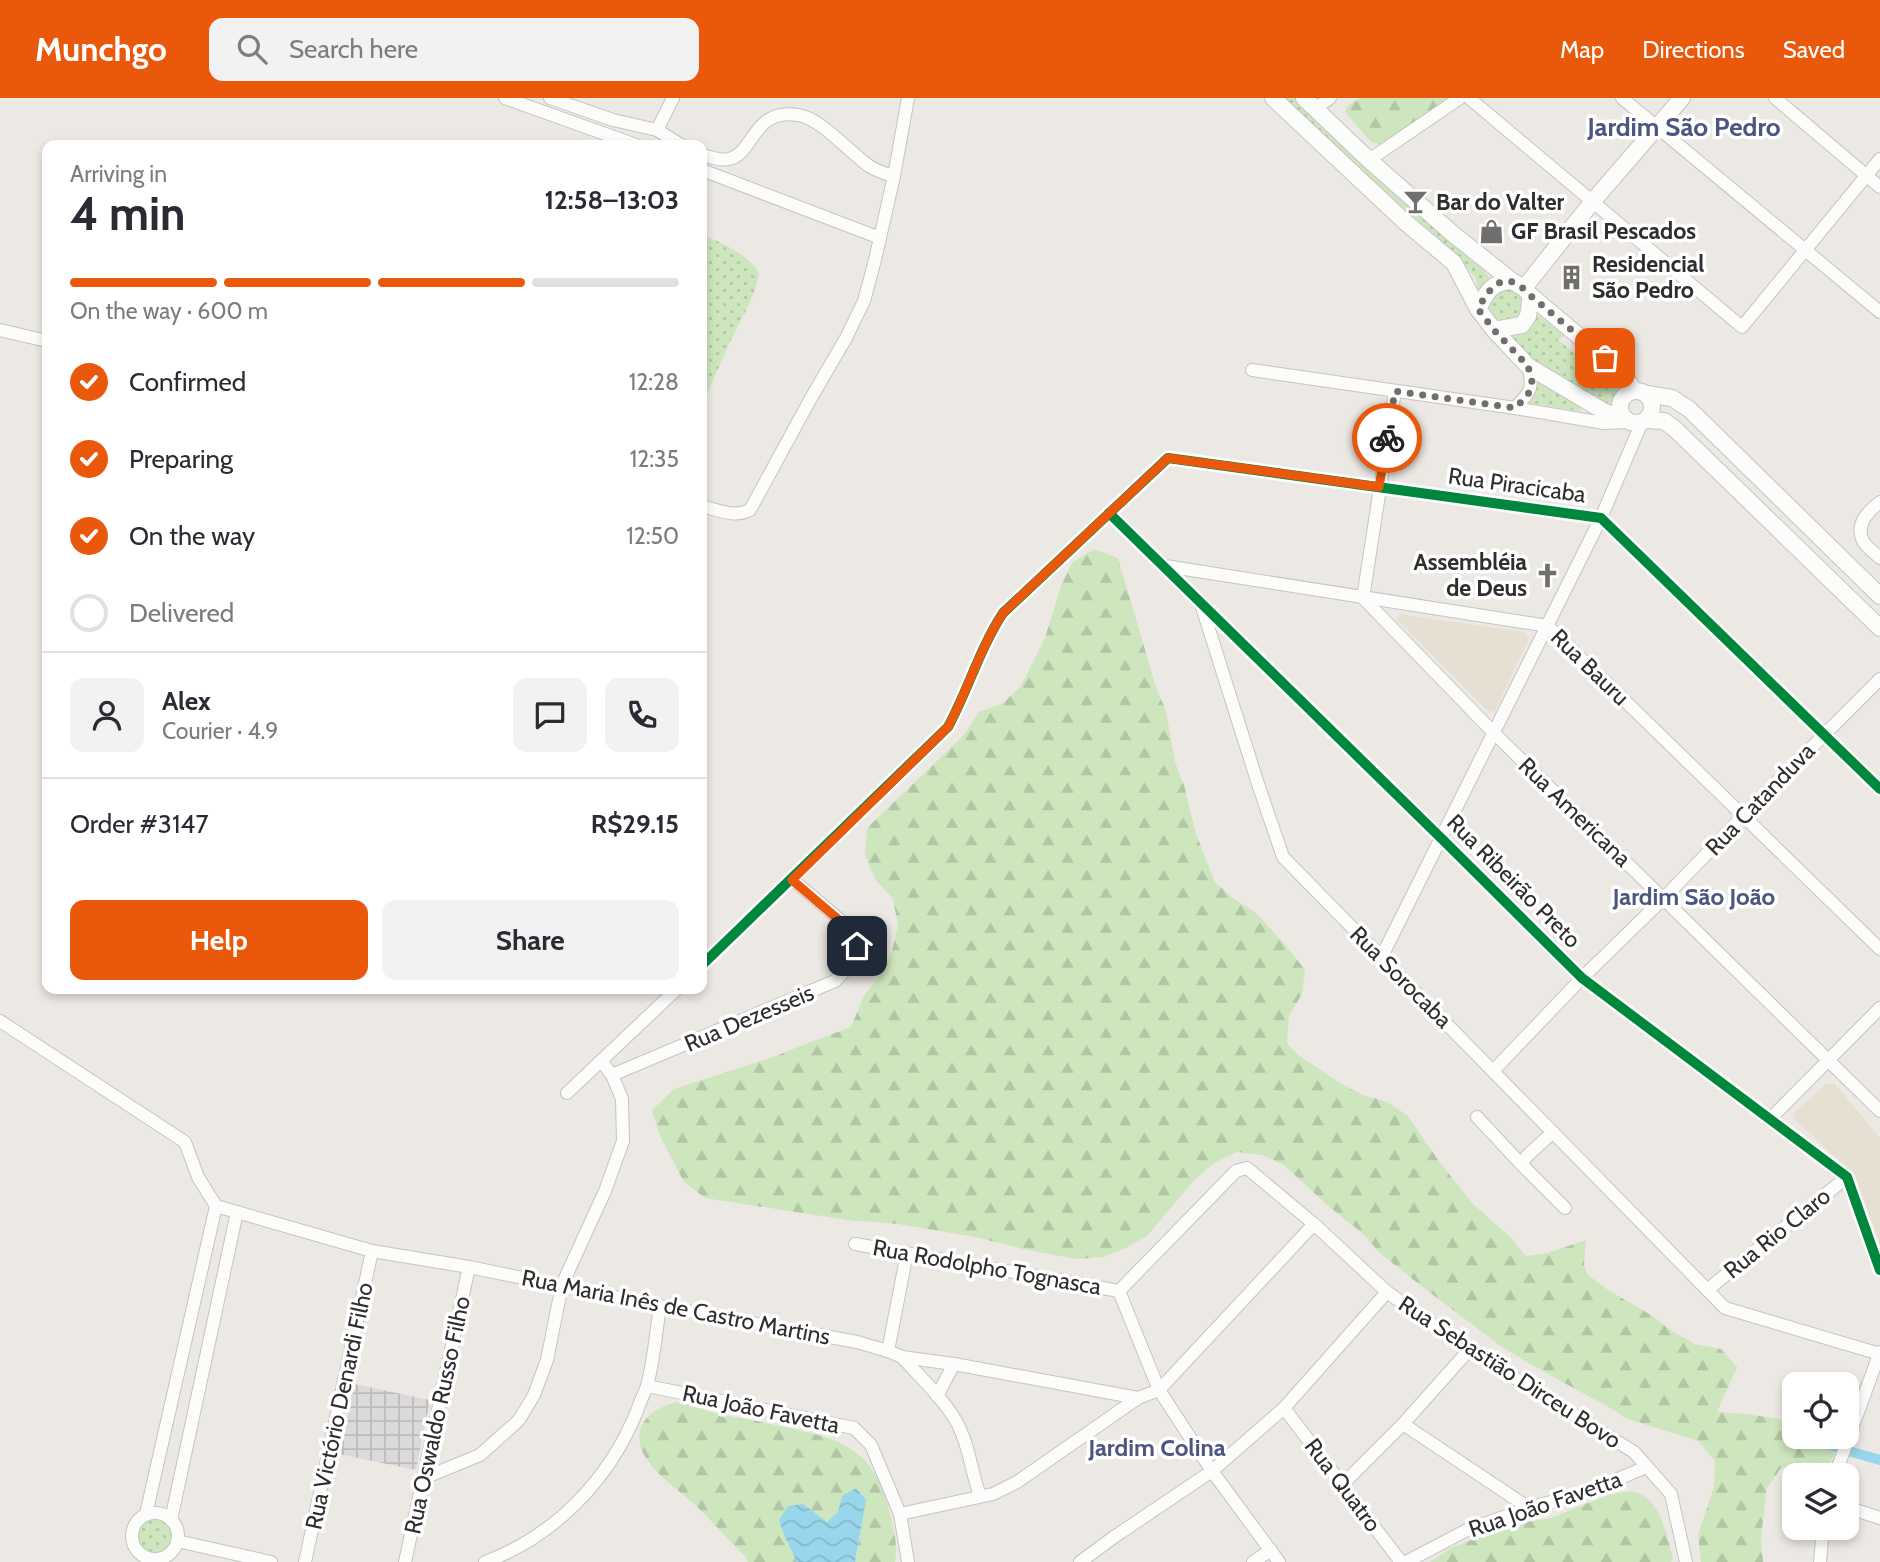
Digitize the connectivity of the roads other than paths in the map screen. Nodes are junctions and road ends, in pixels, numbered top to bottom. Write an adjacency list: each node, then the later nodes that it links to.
1 (505, 98): 15 (street)
2 (550, 98): 14 (street)
3 (673, 98): 14 (street)
4 (908, 98): 21 (street)
5 (1273, 98): 28 (main road)
6 (1330, 98): 12 (street)
7 (1460, 98): 19 (street)
8 (1469, 98): 24 (street)
9 (1622, 98): 13 (street)
10 (1682, 98): 13 (main road)
11 (1775, 98): 22 (street)
12 (1309, 103): 19 (main road)
13 (1657, 128): 24 (main road); 26 (street)
14 (657, 130): 16 (street)
15 (622, 140)
16 (673, 140)
17 (707, 157): 21 (street)
18 (1880, 159): 22 (street)
19 (1369, 160): 27 (main road)
20 (707, 172): 25 (street)
21 (894, 176): 25 (street)
22 (1866, 176): 23 (street); 26 (street)
23 (1880, 187)
24 (1593, 201): 26 (street); 27 (main road)
25 (880, 238): 41 (street)
26 (1805, 251): 29 (street)
27 (1522, 288): 28 (main road); 31 (main road); 36 (main road)
28 (1478, 309): 31 (main road)
29 (1880, 312)
30 (0, 330): 32 (street)
31 (1494, 330): 33 (main road)
32 (42, 340)
33 (1528, 366): 37 (street); 38 (main road)
34 (1252, 370): 35 (street)
35 (1395, 391): 37 (street); 39 (street)
36 (1640, 392): 38 (main road); 38 (main road); 46 (main road)
37 (1515, 408): 38 (street)
38 (1636, 421): 43 (street); 50 (main road)
39 (1379, 487): 42 (street, Rua Piracicaba); 43 (street, Rua Piracicaba); 47 (street)
40 (1880, 502): 44 (street)
41 (707, 507)
42 (1109, 513): 45 (street, Rua Ribeirão Preto); 57 (street)
43 (1601, 518): 49 (street); 53 (street, Rua Piracicaba)
44 (1880, 558)
45 (1165, 566): 47 (street, Rua Bauru); 48 (street, Rua Ribeirão Preto)
46 (1880, 596)
47 (1363, 598): 49 (street, Rua Bauru); 52 (street, Rua Americana)
48 (1200, 600): 56 (street, Rua Ribeirão Preto); 60 (street, Rua Sorocaba)
49 (1548, 626): 52 (street); 55 (street, Rua Bauru)
50 (1880, 628)
51 (1880, 679): 53 (street, Rua Catanduva)
52 (1493, 732): 56 (street); 58 (street, Rua Americana)
53 (1824, 734): 54 (street, Rua Piracicaba); 55 (street, Rua Catanduva)
54 (1880, 789)
55 (1743, 816): 58 (street, Rua Catanduva); 59 (street, Rua Bauru)
56 (1443, 839): 60 (street); 62 (street, Rua Ribeirão Preto)
57 (792, 880): 61 (street); 69 (street, Rua Dezesseis)
58 (1664, 898): 62 (street, Rua Catanduva); 66 (street, Rua Americana)
59 (1880, 949)
60 (1381, 957): 68 (street, Rua Sorocaba)
61 (707, 960)
62 (1582, 978): 68 (street, Rua Catanduva); 73 (street, Rua Ribeirão Preto)
63 (672, 994): 67 (street)
64 (1880, 1008): 66 (street)
65 (0, 1021): 77 (street)
66 (1829, 1059): 71 (street, Rua Americana); 73 (street)
67 (601, 1061): 69 (street); 70 (street)
68 (1493, 1071): 74 (street, Rua Sorocaba)
69 (612, 1075): 86 (street)
70 (567, 1093)
71 (1880, 1111)
72 (1477, 1117): 75 (street)
73 (1771, 1118): 76 (street, Rua Ribeirão Preto)
74 (1553, 1132): 75 (street); 88 (street, Rua Sorocaba)
75 (1521, 1164): 78 (street)
76 (1847, 1177): 85 (street); 88 (street, Rua Rio Claro)
77 (216, 1206): 79 (street, Rua Maria Inês de Castro Martins); 110 (street)
78 (1565, 1208)
79 (237, 1212): 82 (street, Rua Maria Inês de Castro Martins); 113 (street)
80 (1314, 1223): 87 (street, Rua Sebastião Dirceu Bovo); 89 (street, Rua Sebastião Dirceu Bovo); 97 (street)
81 (855, 1244): 83 (street, Rua Rodolpho Tognasca)
82 (372, 1251): 84 (street, Rua Maria Inês de Castro Martins); 120 (street, Rua Victório Denardi Filho)
83 (907, 1253): 87 (street, Rua Rodolpho Tognasca); 92 (street)
84 (469, 1267): 86 (street, Rua Maria Inês de Castro Martins); 105 (street, Rua Oswaldo Russo Filho)
85 (1880, 1270)
86 (562, 1285): 90 (street, Rua Maria Inês de Castro Martins); 105 (street)
87 (1119, 1290): 97 (street)
88 (1707, 1290): 93 (street, Rua Sorocaba)
89 (1387, 1292): 91 (street, Rua Sebastião Dirceu Bovo); 100 (street)
90 (660, 1306): 92 (street, Rua Maria Inês de Castro Martins); 96 (street)
91 (1469, 1350): 101 (street); 103 (street, Rua Sebastião Dirceu Bovo)
92 (888, 1351): 94 (street, Rua Maria Inês de Castro Martins)
93 (1880, 1353): 102 (street)
94 (902, 1357): 95 (street, Rua Maria Inês de Castro Martins); 98 (street)
95 (954, 1364): 98 (street); 99 (street, Rua Maria Inês de Castro Martins)
96 (647, 1386): 111 (street, Rua João Favetta); 122 (street)
97 (1159, 1390): 99 (street); 104 (street)
98 (937, 1396): 107 (street)
99 (1138, 1398): 107 (street)
100 (1284, 1408): 104 (street); 106 (street, Rua Quatro)
101 (1403, 1424): 106 (street); 108 (street)
102 (1839, 1463)
103 (1646, 1467): 108 (street, Rua João Favetta); 128 (street, Rua Sebastião Dirceu Bovo)
104 (1212, 1471): 116 (street); 124 (street)
105 (424, 1478): 121 (street, Rua Oswaldo Russo Filho)
106 (1343, 1485): 127 (street, Rua Quatro)
107 (980, 1496): 111 (street)
108 (1529, 1508): 127 (street, Rua João Favetta)
109 (1859, 1511): 112 (street)
110 (146, 1514): 113 (street); 117 (street)
111 (900, 1514): 123 (street, Rua João Favetta)
112 (1880, 1518)
113 (171, 1520): 115 (street)
114 (1822, 1540): 129 (street)
115 (177, 1541): 118 (street); 119 (street)
116 (1271, 1550): 125 (street); 126 (street)
117 (138, 1558): 118 (street)
118 (163, 1560)
119 (271, 1562)
120 (305, 1562)
121 (405, 1562)
122 (485, 1562)
123 (908, 1562)
124 (1080, 1562)
125 (1253, 1562)
126 (1279, 1562)
127 (1404, 1562)
128 (1686, 1562)
129 (1819, 1562)

